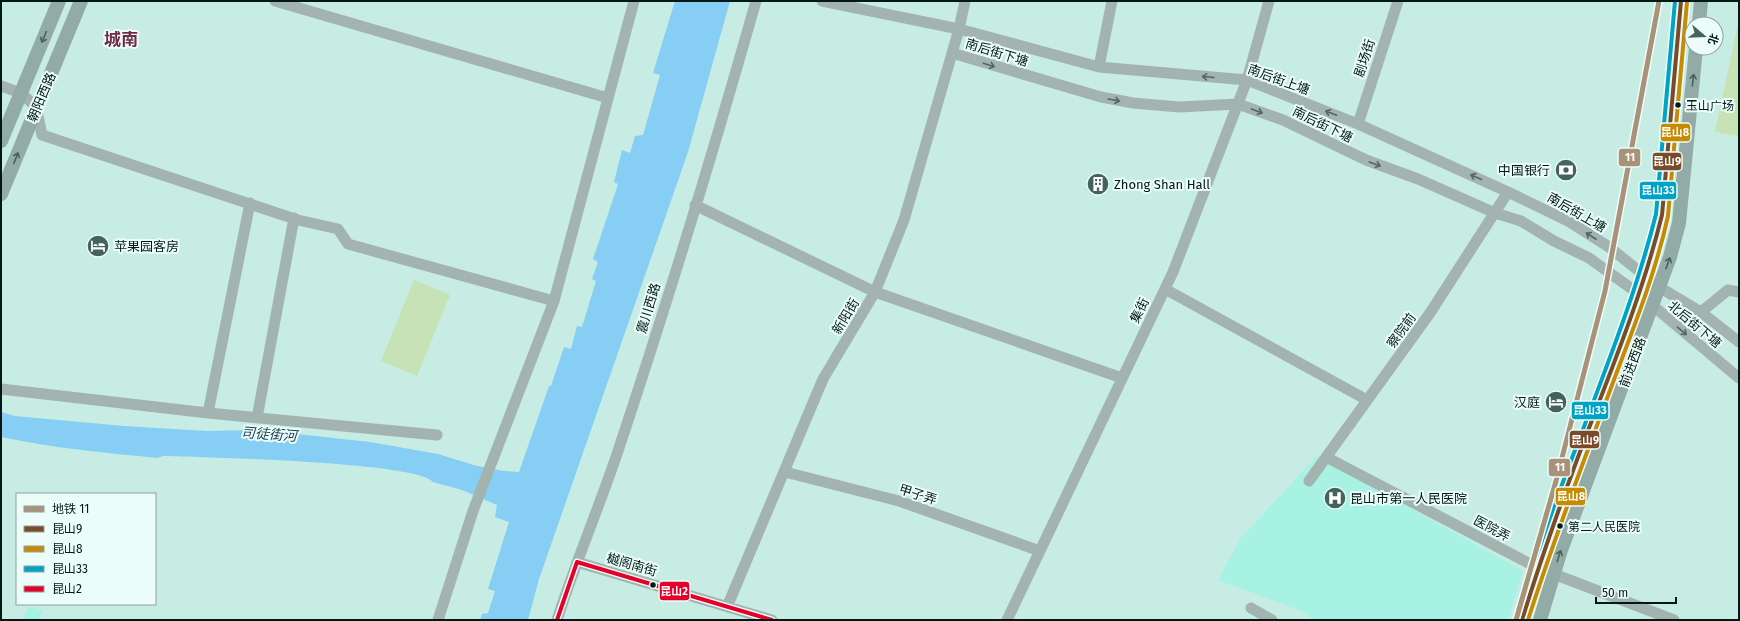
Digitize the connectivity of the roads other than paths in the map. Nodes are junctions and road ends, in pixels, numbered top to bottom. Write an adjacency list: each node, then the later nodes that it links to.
1 (59, 1): 20 (main road, 朝阳西路, one-way to 20)
2 (81, 1): 23 (main road, 朝阳西路)
3 (275, 1): 21 (street)
4 (634, 1): 21 (street)
5 (756, 1): 29 (street, 震川西路)
6 (822, 1): 14 (street, 南后街上塘)
7 (965, 1): 14 (street, 新阳街)
8 (1112, 1): 17 (street)
9 (1269, 1): 18 (street, 集街)
10 (1398, 1): 24 (street, 剧场街)
11 (1681, 1): 32 (main road, 前进西路)
12 (1701, 1): 13 (main road)
13 (1700, 16)
14 (959, 29): 15 (street, 新阳街); 17 (street, 南后街上塘)
15 (952, 53): 22 (street, 南后街下塘, one-way to 22); 35 (street, 新阳街)
16 (1695, 56): 33 (main road, 前进西路, one-way to 16)
17 (1099, 67): 18 (street, 南后街上塘, one-way to 17)
18 (1247, 80): 22 (street, 集街); 24 (street, 南后街上塘, one-way to 18)
19 (1, 86): 20 (street)
20 (21, 93): 23 (street); 25 (main road, 朝阳西路)
21 (608, 98): 38 (street)
22 (1238, 104): 30 (street, 南后街下塘, one-way to 30); 34 (street, 集街)
23 (36, 107): 27 (main road, 朝阳西路, one-way to 23); 28 (street)
24 (1358, 124): 26 (street, 南后街上塘, one-way to 24)
25 (1, 141)
26 (1508, 192): 30 (street, 察院前); 32 (street, 南后街上塘, one-way to 26)
27 (1, 194)
28 (250, 204): 31 (street); 46 (street)
29 (695, 205): 35 (street); 53 (street, 震川西路)
30 (1495, 214): 37 (street, 南后街下塘); 45 (street, 察院前)
31 (294, 218): 38 (street); 47 (street)
32 (1646, 275): 33 (street, 南后街上塘); 37 (main road, 前进西路)
33 (1659, 287): 39 (main road, 前进西路); 40 (street, 南后街上塘)
34 (1165, 289): 42 (street, 集街); 45 (street)
35 (875, 292): 42 (street); 50 (street, 新阳街)
36 (1739, 292): 40 (street)
37 (1639, 294): 39 (street, 南后街下塘); 54 (main road, 前进西路)
38 (554, 301): 58 (street)
39 (1652, 306): 43 (street, 北后街下塘, one-way to 43); 55 (main road, 前进西路, one-way to 39)
40 (1701, 312): 41 (street, 南后街上塘)
41 (1739, 342)
42 (1122, 378): 52 (street, 集街)
43 (1739, 378)
44 (1, 389): 46 (street)
45 (1367, 400): 49 (street, 察院前)
46 (208, 413): 47 (street)
47 (257, 418): 48 (street)
48 (437, 435)
49 (1326, 457): 51 (street, 察院前); 54 (street, 医院弄)
50 (785, 472): 52 (street, 甲子弄); 56 (street, 新阳街)
51 (1309, 481)
52 (1040, 551): 61 (street, 集街)
53 (577, 562): 56 (street, 樾阁南街); 59 (street, 震川西路)
54 (1538, 568): 55 (street, 医院弄); 63 (main road, 前进西路)
55 (1554, 575): 64 (main road, 前进西路); 65 (street, 医院弄)
56 (727, 607): 60 (street, 樾阁南街)
57 (1251, 608): 62 (street)
58 (438, 620)
59 (557, 620)
60 (772, 620)
61 (1007, 620)
62 (1272, 620)
63 (1522, 620)
64 (1540, 620)
65 (1674, 620)

